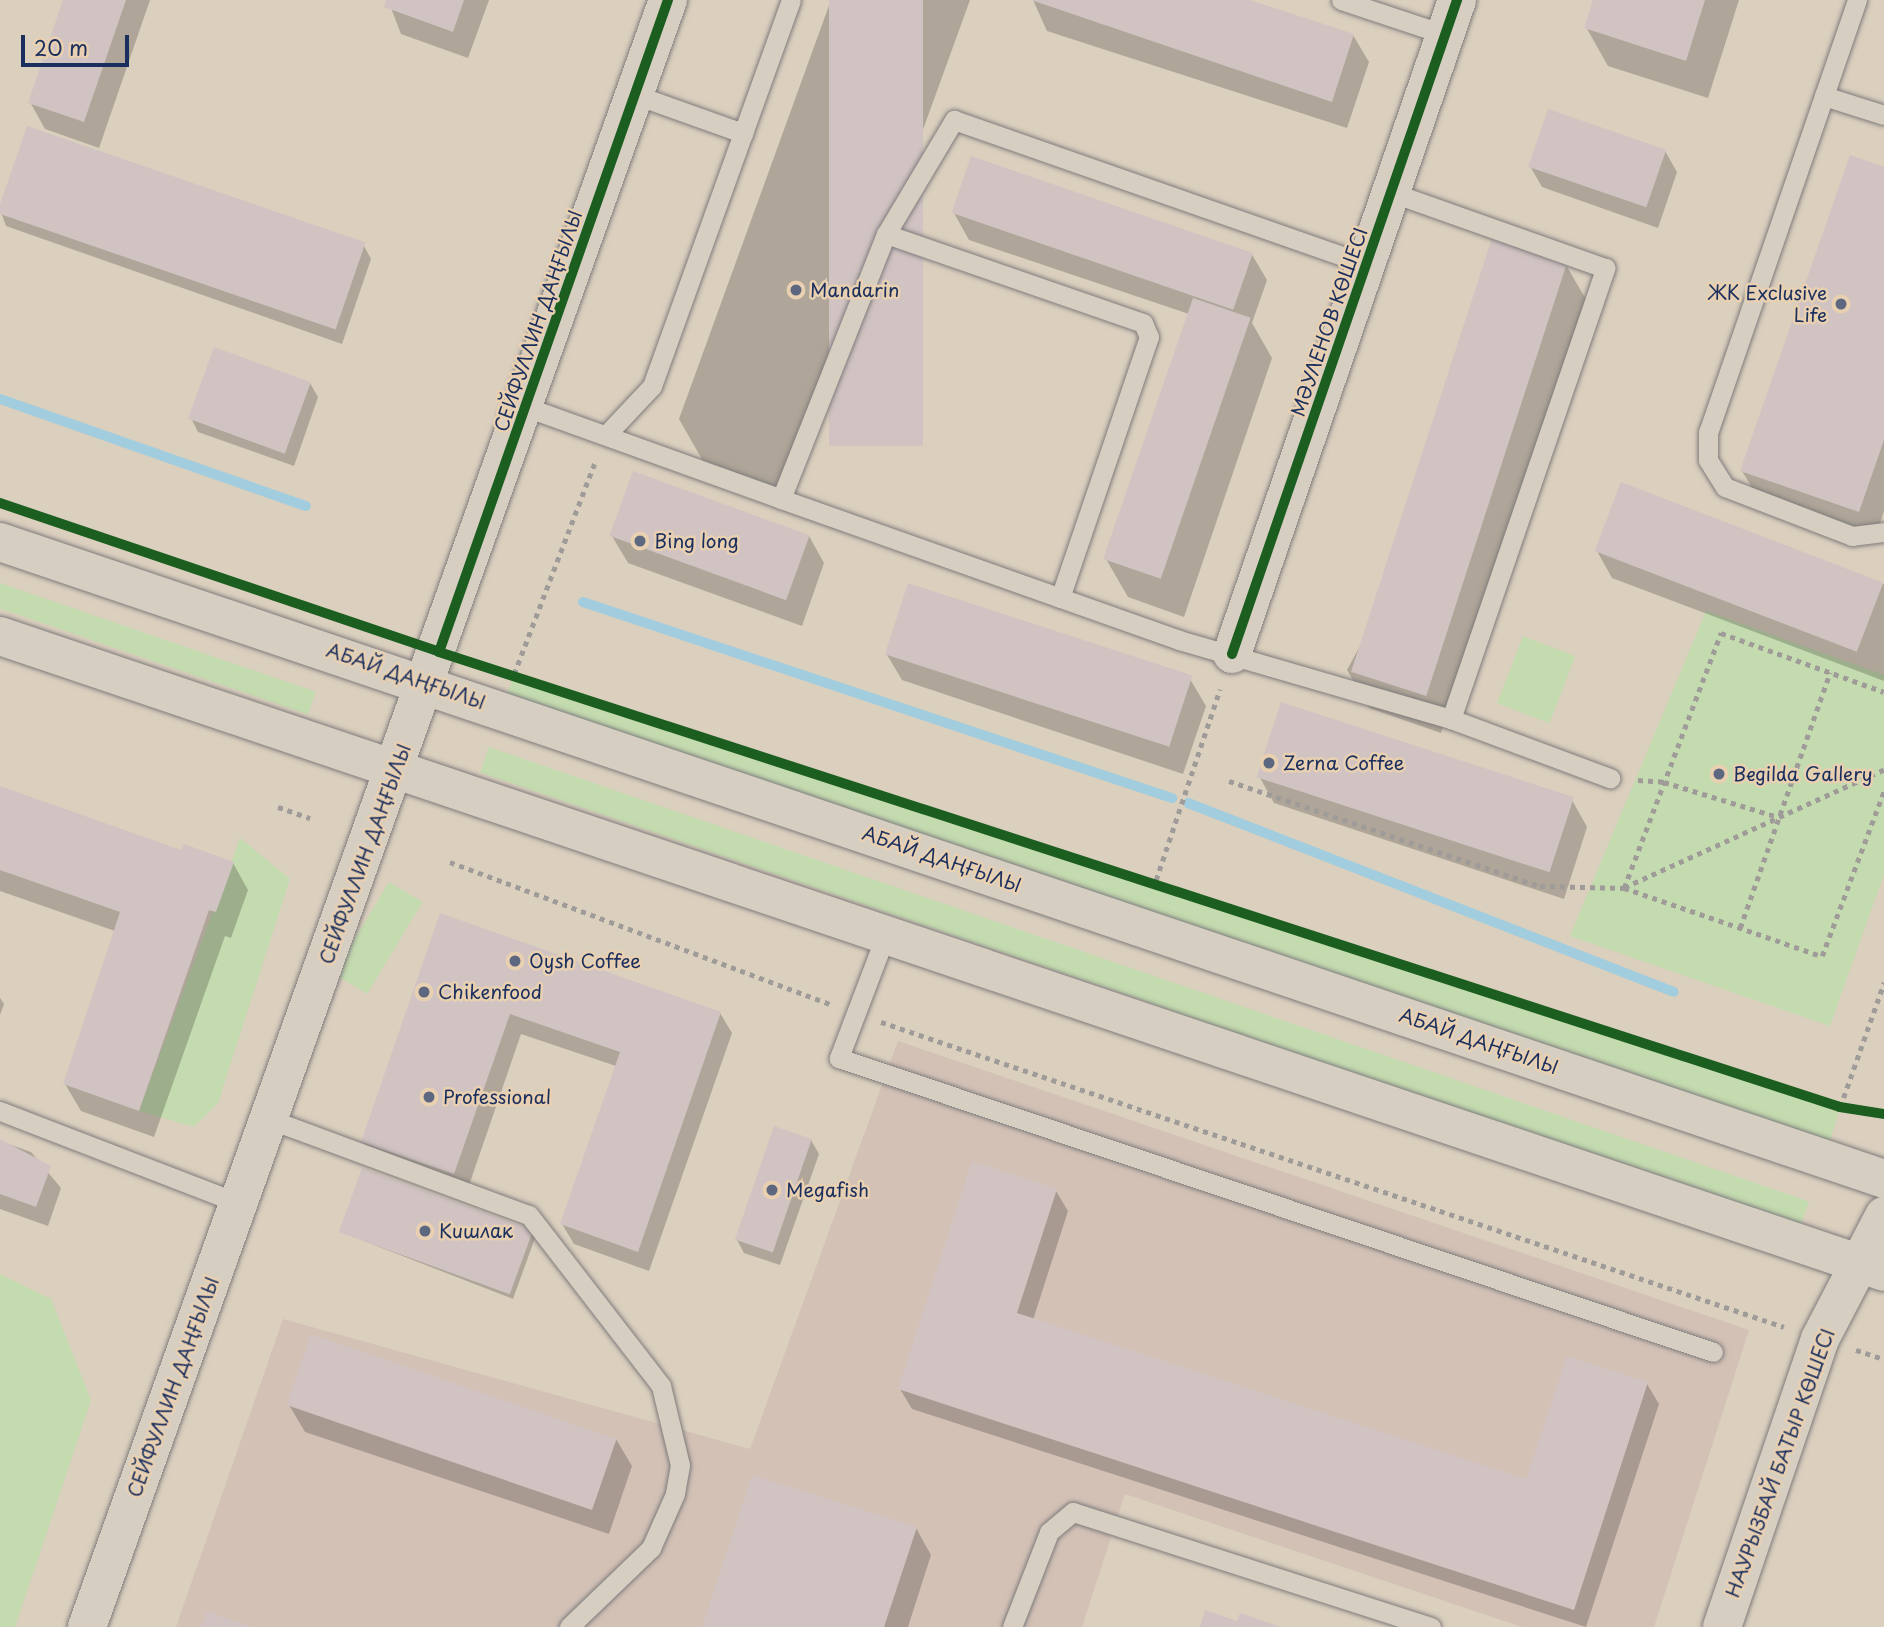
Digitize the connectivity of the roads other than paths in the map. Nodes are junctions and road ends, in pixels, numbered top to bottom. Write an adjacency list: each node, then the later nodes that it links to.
1 (668, 0): 6 (main road, СЕЙФУЛЛИН ДАҢҒЫЛЫ)
2 (791, 0): 9 (lane)
3 (1341, 0): 5 (lane)
4 (1857, 0): 7 (lane)
5 (1452, 18): 10 (main road, МӘУЛЕНОВ КӨШЕСІ)
6 (636, 95): 9 (lane); 13 (main road, СЕЙФУЛЛИН ДАҢҒЫЛЫ)
7 (1824, 96): 8 (lane); 16 (lane)
8 (1884, 115)
9 (743, 132): 14 (lane)
10 (1393, 194): 12 (main road, МӘУЛЕНОВ КӨШЕСІ); 22 (lane)
11 (886, 234): 12 (lane); 15 (lane); 18 (lane)
12 (1368, 265): 20 (main road, МӘУЛЕНОВ КӨШЕСІ)
13 (526, 407): 14 (lane); 21 (main road, СЕЙФУЛЛИН ДАҢҒЫЛЫ)
14 (606, 435): 15 (lane)
15 (780, 499): 18 (lane)
16 (1884, 532)
17 (0, 542): 21 (main road, АБАЙ ДАҢҒЫЛЫ)
18 (1060, 598): 20 (lane)
19 (0, 636): 23 (main road)
20 (1232, 654): 22 (lane)
21 (427, 684): 23 (main road, СЕЙФУЛЛИН ДАҢҒЫЛЫ); 28 (main road, АБАЙ ДАҢҒЫЛЫ)
22 (1451, 719): 24 (lane)
23 (395, 774): 25 (main road); 27 (main road, СЕЙФУЛЛИН ДАҢҒЫЛЫ)
24 (1610, 778)
25 (886, 934): 31 (main road); 32 (lane)
26 (0, 1111): 29 (lane)
27 (269, 1119): 29 (main road, СЕЙФУЛЛИН ДАҢҒЫЛЫ); 35 (lane)
28 (1884, 1179)
29 (239, 1203): 34 (main road, СЕЙФУЛЛИН ДАҢҒЫЛЫ)
30 (1884, 1216): 31 (main road)
31 (1873, 1268): 33 (main road, НАУРЫЗБАЙ БАТЫР КӨШЕСІ)
32 (1713, 1352)
33 (1727, 1625)
34 (87, 1627)
35 (569, 1627)
36 (1012, 1627): 37 (lane)
37 (1431, 1627)

